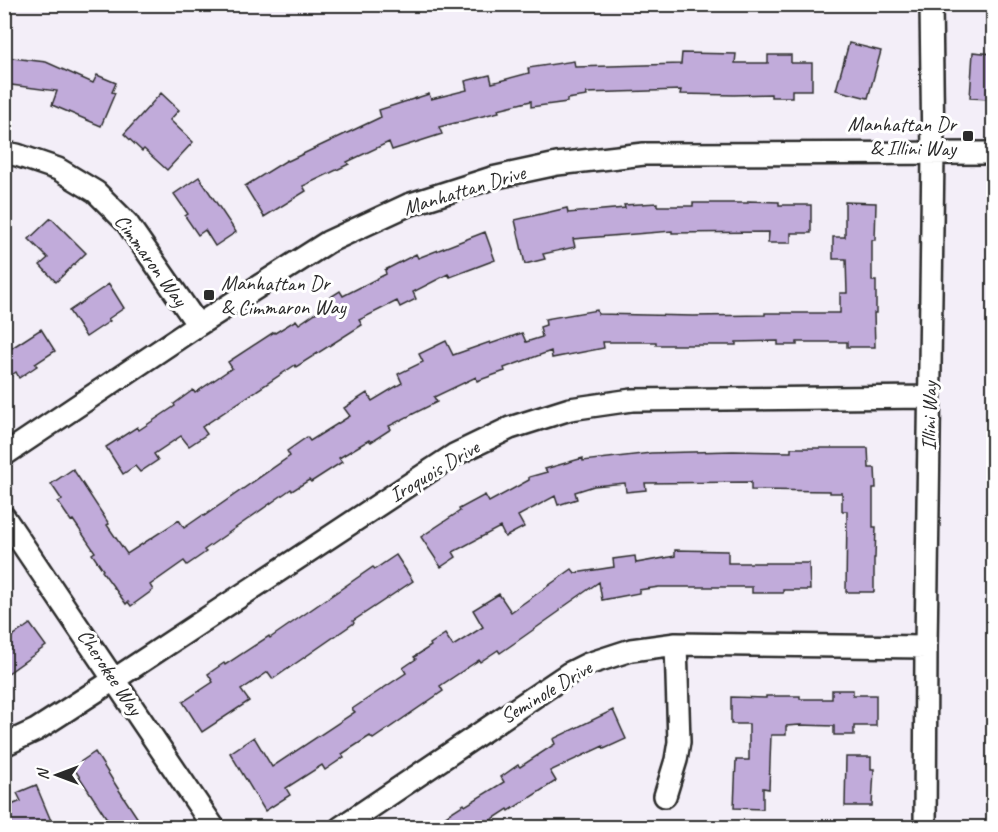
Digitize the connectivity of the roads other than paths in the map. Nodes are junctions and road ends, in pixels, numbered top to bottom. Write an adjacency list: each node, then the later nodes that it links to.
1 (931, 4): 4 (street, Illini Way)
2 (4, 153): 5 (street, Cimmaron Way)
3 (993, 153): 4 (street, Manhattan Drive)
4 (933, 154): 5 (street, Manhattan Drive); 6 (street, Illini Way)
5 (198, 325): 7 (street, Manhattan Drive)
6 (929, 397): 10 (street, Illini Way); 11 (street, Iroquois Drive)
7 (4, 455)
8 (4, 517): 11 (street, Cherokee Way)
9 (676, 644): 10 (street, Seminole Drive); 13 (street); 15 (street, Seminole Drive)
10 (926, 648): 16 (street, Illini Way)
11 (115, 679): 12 (street, Iroquois Drive); 14 (street, Cherokee Way)
12 (4, 745)
13 (664, 796)
14 (214, 828)
15 (340, 828)
16 (925, 828)

